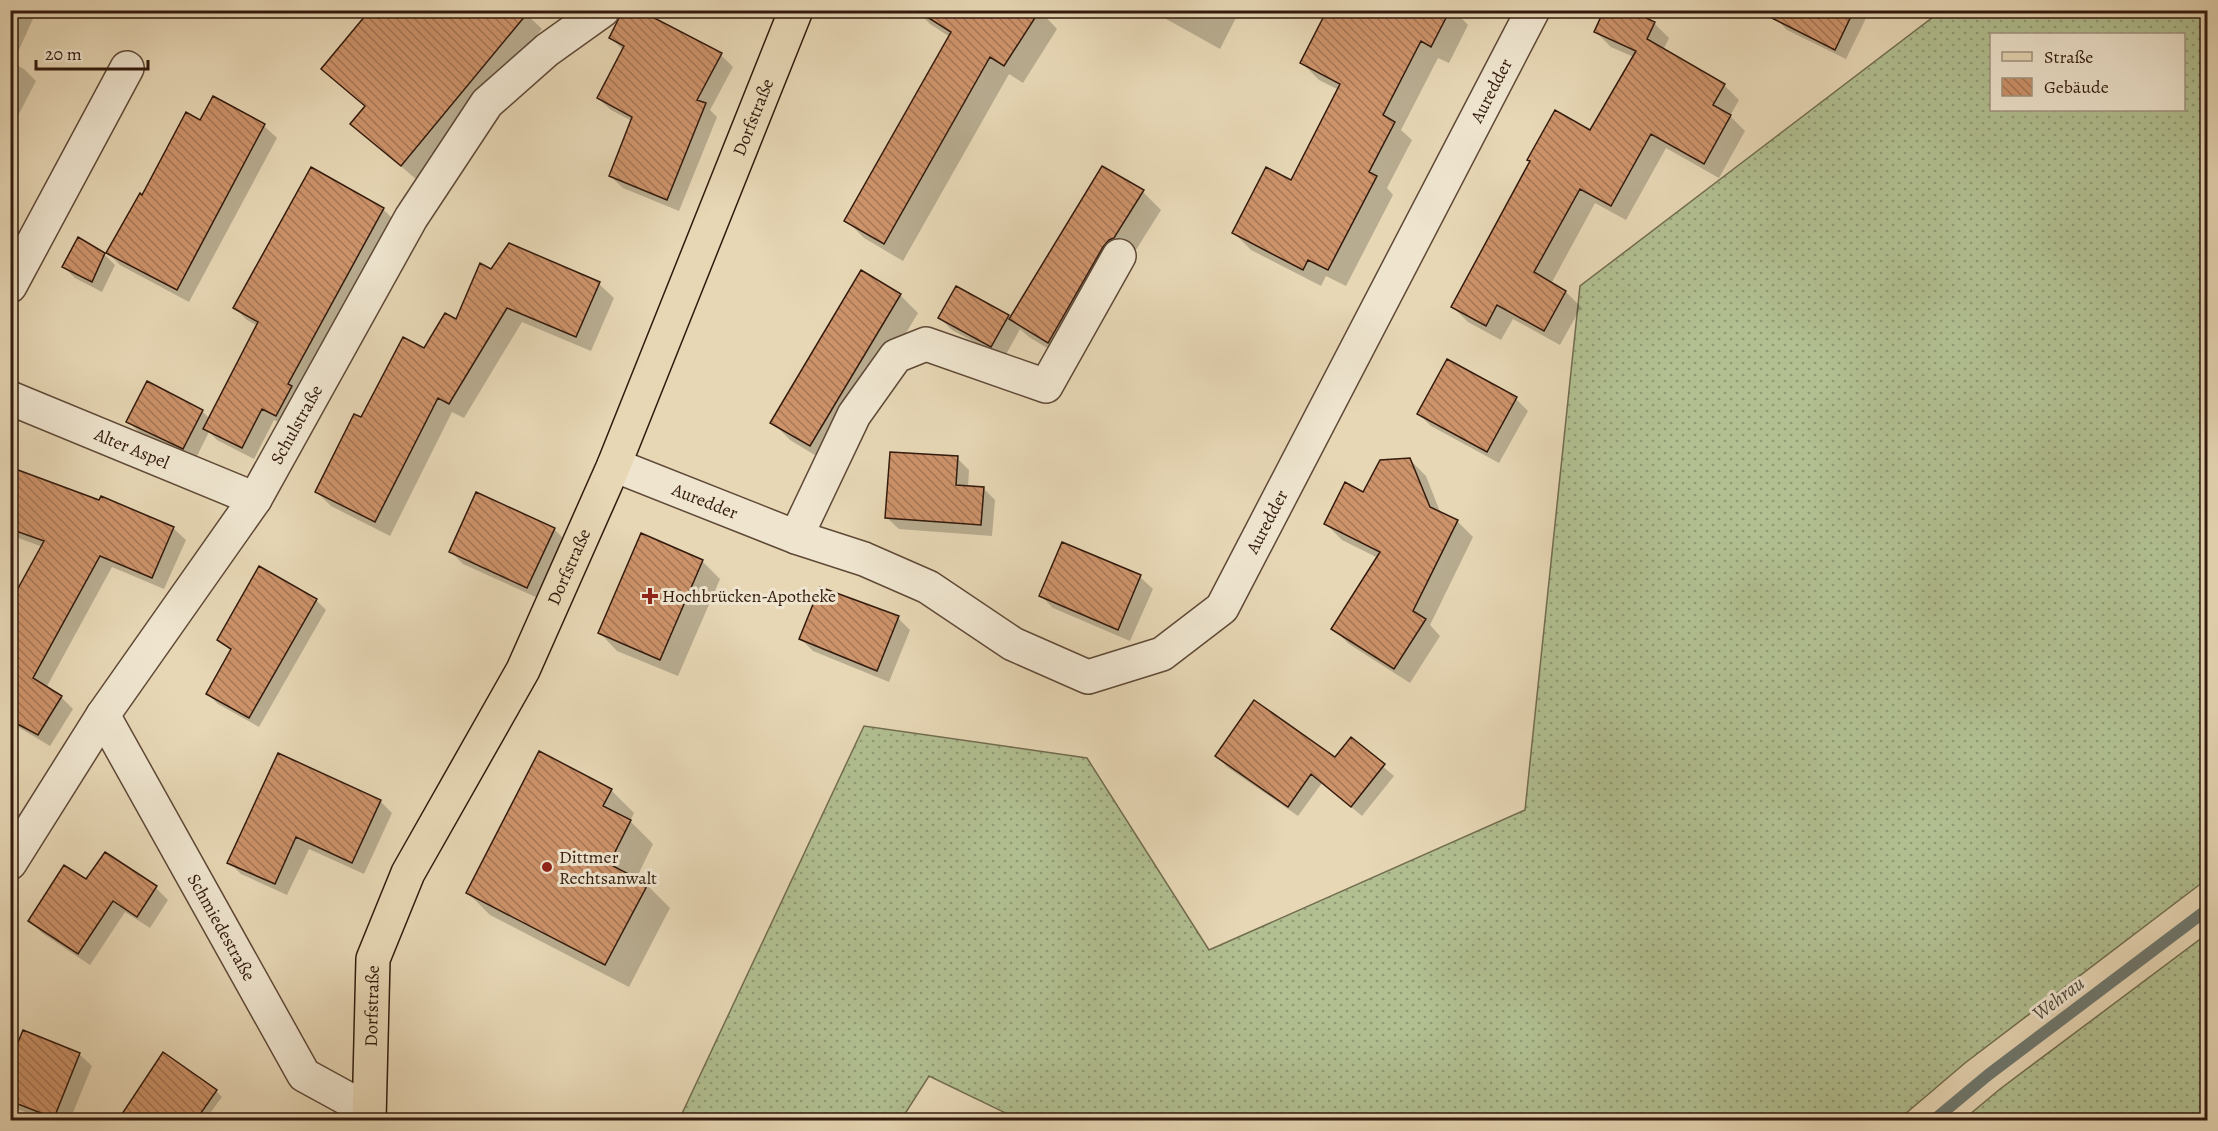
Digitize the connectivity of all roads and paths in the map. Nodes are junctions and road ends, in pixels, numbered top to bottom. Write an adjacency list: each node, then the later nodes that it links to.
1 (796, 10): 8 (main road, Dorfstraße)
2 (1533, 10): 10 (street, Auredder)
3 (581, 16): 9 (street, Schulstraße)
4 (127, 68): 6 (street)
5 (1119, 256): 10 (street)
6 (10, 286)
7 (10, 399): 9 (street, Alter Aspel)
8 (614, 465): 10 (street, Auredder); 13 (main road, Dorfstraße)
9 (255, 499): 11 (street, Schulstraße)
10 (796, 537)
11 (104, 715): 12 (street, Schulstraße); 13 (street, Schmiedestraße)
12 (10, 863)
13 (368, 1115)

